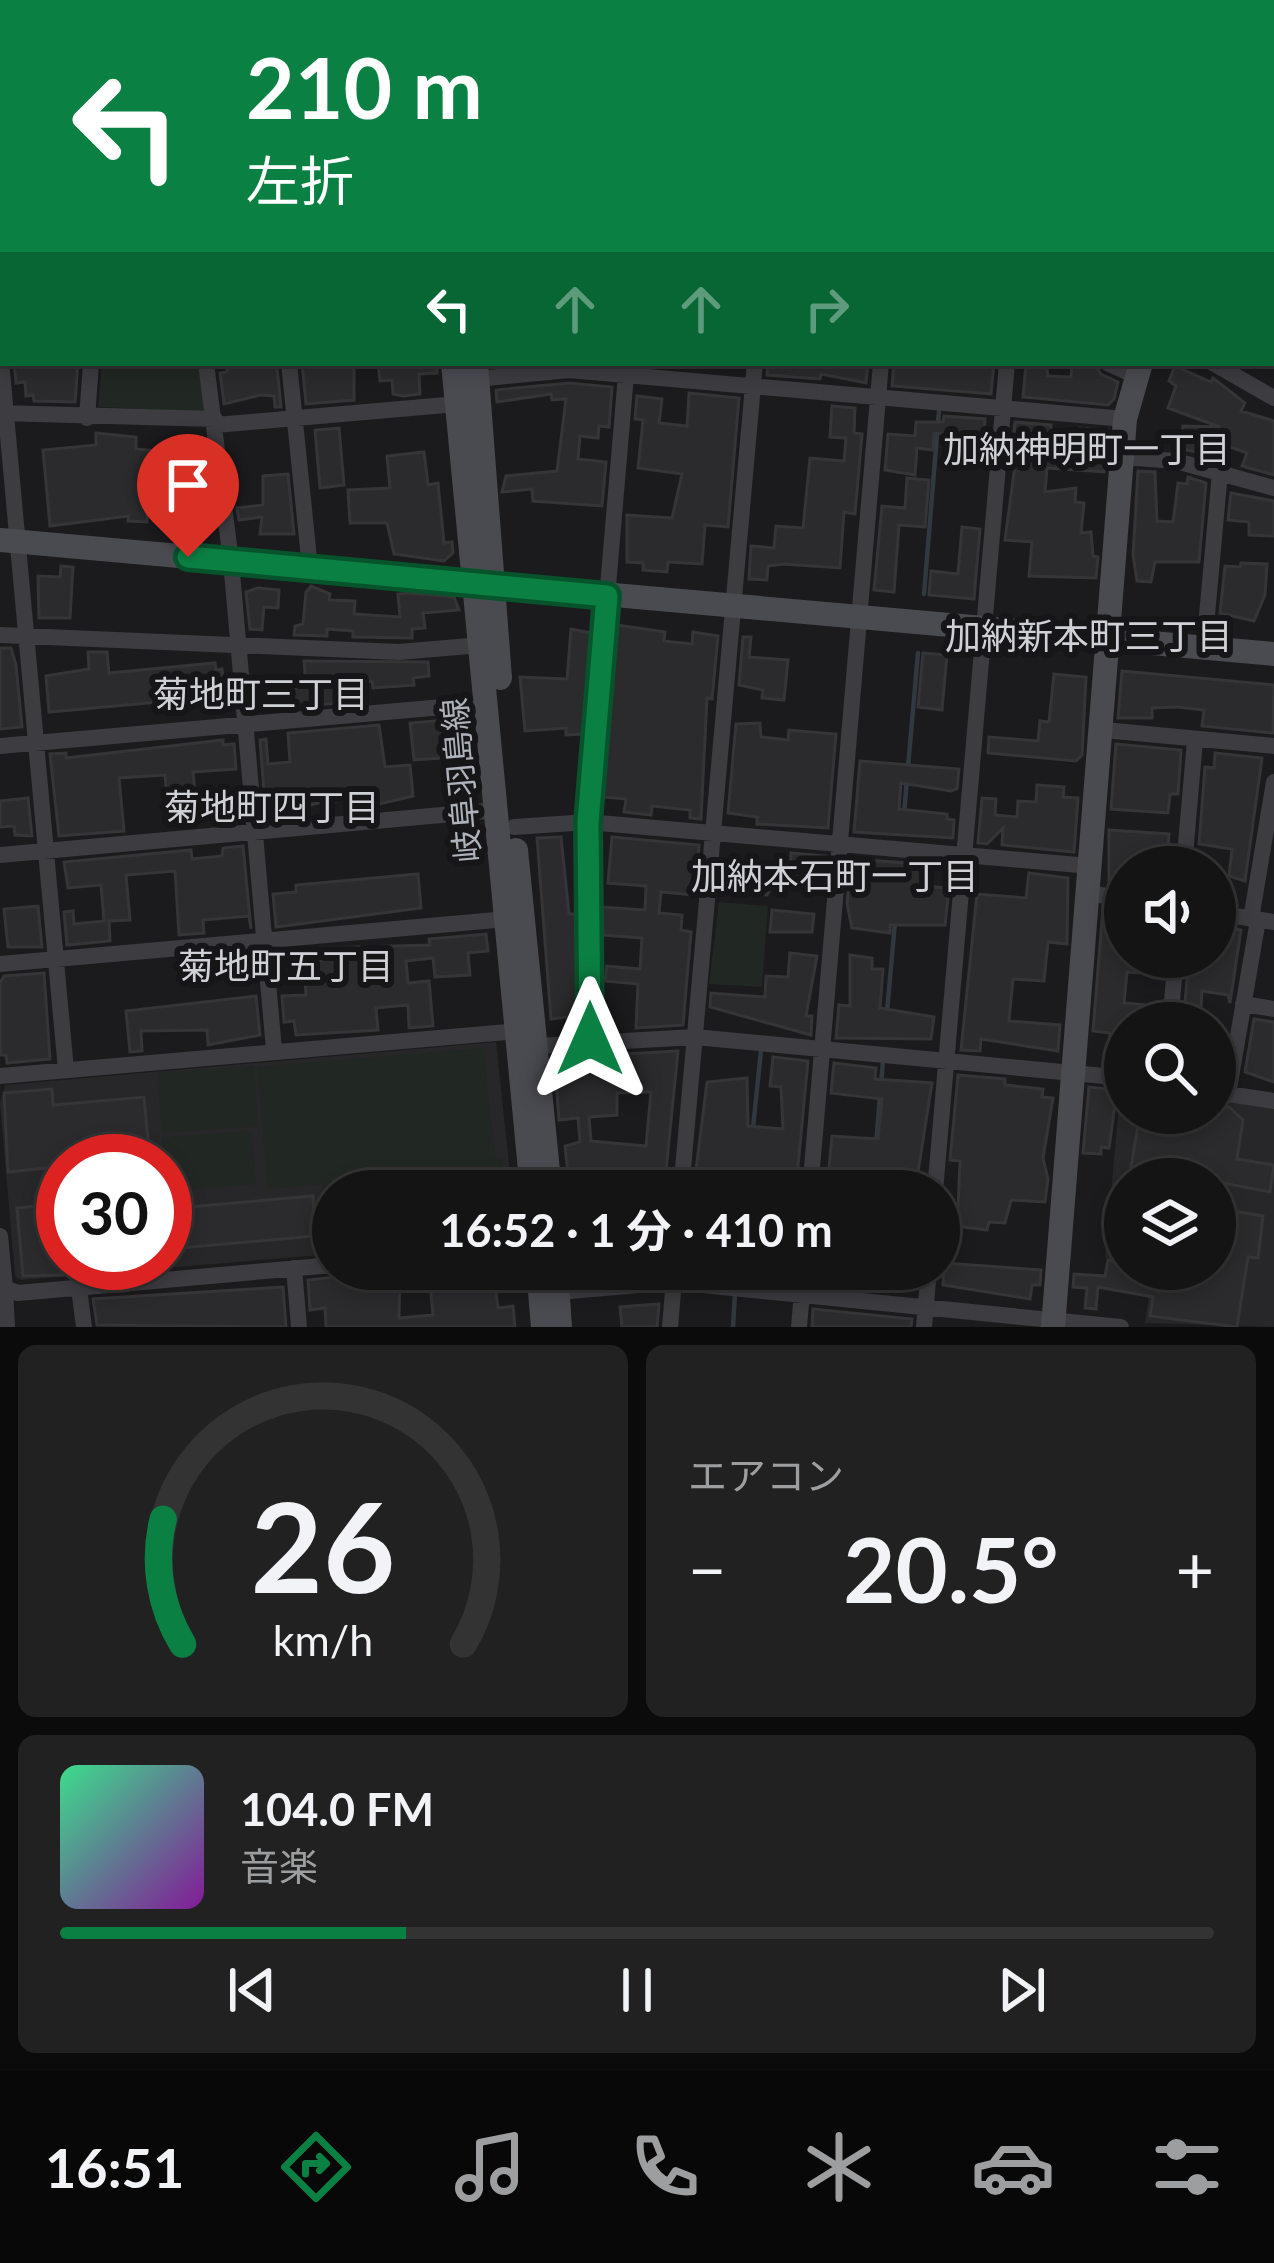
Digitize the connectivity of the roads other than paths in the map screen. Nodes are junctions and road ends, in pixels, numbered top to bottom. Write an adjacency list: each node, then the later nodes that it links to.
1 (1, 366): 18 (street)
2 (92, 366): 20 (street)
3 (207, 366): 22 (street)
4 (289, 366): 19 (street)
5 (453, 366): 16 (street, 岐阜羽島線)
6 (755, 366): 13 (street)
7 (881, 366): 15 (street)
8 (1006, 366): 17 (street)
9 (1218, 366): 14 (street)
10 (1138, 369): 21 (street)
11 (626, 370): 12 (street); 13 (street); 30 (street)
12 (476, 371): 29 (street, 岐阜羽島線)
13 (753, 388): 15 (street); 31 (street)
14 (1274, 398)
15 (878, 399): 17 (street); 32 (street)
16 (457, 404): 19 (street); 29 (street, 岐阜羽島線)
17 (1002, 409): 21 (street); 33 (street)
18 (3, 413): 20 (street); 26 (street)
19 (297, 417): 22 (street); 28 (street)
20 (87, 418): 22 (street)
21 (1125, 419): 23 (street)
22 (216, 422): 27 (street)
23 (1123, 457): 24 (street); 36 (street)
24 (1220, 472): 25 (street); 39 (street)
25 (1274, 488)
26 (9, 541): 27 (street); 34 (street)
27 (231, 561): 28 (street); 37 (street)
28 (310, 568): 29 (street)
29 (484, 585): 30 (street); 38 (street, 岐阜羽島線); 49 (street, 岐阜羽島線)
30 (607, 596): 31 (street); 50 (street)
31 (733, 607): 32 (street); 52 (street)
32 (859, 618): 33 (street); 54 (street)
33 (985, 629): 36 (street); 57 (street)
34 (26, 632): 35 (street); 37 (street); 45 (street)
35 (0, 635)
36 (1110, 640): 39 (street); 43 (street)
37 (238, 644): 38 (street); 42 (street)
38 (481, 645): 41 (street, 岐阜羽島線)
39 (1204, 648): 40 (street)
40 (1274, 655)
41 (488, 703): 42 (street); 49 (street, 岐阜羽島線)
42 (246, 725): 45 (street); 51 (street)
43 (1104, 730): 44 (street); 59 (street)
44 (1196, 740): 47 (street); 55 (street)
45 (36, 743): 46 (street); 56 (street)
46 (0, 746)
47 (1274, 746)
48 (1274, 782): 53 (street)
49 (505, 818): 50 (street); 51 (street); 62 (street, 岐阜羽島線); 71 (street, 岐阜羽島線)
50 (588, 822): 52 (street); 72 (street)
51 (255, 832): 56 (street); 64 (street)
52 (717, 834): 54 (street); 69 (street)
53 (1270, 834): 63 (street)
54 (840, 844): 57 (street); 73 (street)
55 (1186, 846)
56 (46, 851): 58 (street); 65 (street)
57 (964, 854): 59 (street); 75 (street)
58 (0, 855)
59 (1090, 866): 60 (street)
60 (1088, 893): 61 (street); 77 (street)
61 (1104, 896)
62 (507, 919): 64 (street); 71 (street, 岐阜羽島線)
63 (1261, 920): 67 (street)
64 (265, 940): 65 (street); 74 (street)
65 (56, 959): 66 (street); 76 (street)
66 (0, 964)
67 (1244, 1004): 68 (street); 70 (street)
68 (1274, 1010)
69 (695, 1036): 72 (street); 73 (street); 84 (street)
70 (1236, 1036)
71 (527, 1038): 72 (street); 74 (street); 82 (street, 岐阜羽島線); 83 (street, 岐阜羽島線)
72 (590, 1039)
73 (822, 1048): 75 (street); 85 (street)
74 (274, 1050): 76 (street)
75 (946, 1059): 77 (street); 86 (street)
76 (66, 1070): 79 (street)
77 (1072, 1070): 78 (street); 102 (street)
78 (1104, 1075)
79 (0, 1076)
80 (1236, 1095): 81 (street)
81 (1274, 1101)
82 (531, 1170)
83 (547, 1170)
84 (683, 1170)
85 (812, 1170)
86 (937, 1170)
87 (0, 1235): 91 (street)
88 (312, 1266): 89 (street)
89 (294, 1268): 90 (street); 105 (street)
90 (192, 1277)
91 (2, 1288): 92 (street); 103 (street)
92 (55, 1290)
93 (79, 1290): 104 (street)
94 (540, 1290): 106 (street)
95 (558, 1290): 107 (street)
96 (673, 1290): 108 (street)
97 (774, 1290): 100 (street)
98 (802, 1290): 100 (street)
99 (927, 1290): 101 (street)
100 (802, 1294): 101 (street); 109 (street)
101 (926, 1305): 102 (street); 110 (street)
102 (1053, 1322): 111 (street)
103 (7, 1327)
104 (84, 1327)
105 (299, 1327)
106 (543, 1327)
107 (560, 1327)
108 (670, 1327)
109 (799, 1327)
110 (924, 1327)
111 (1121, 1327)

